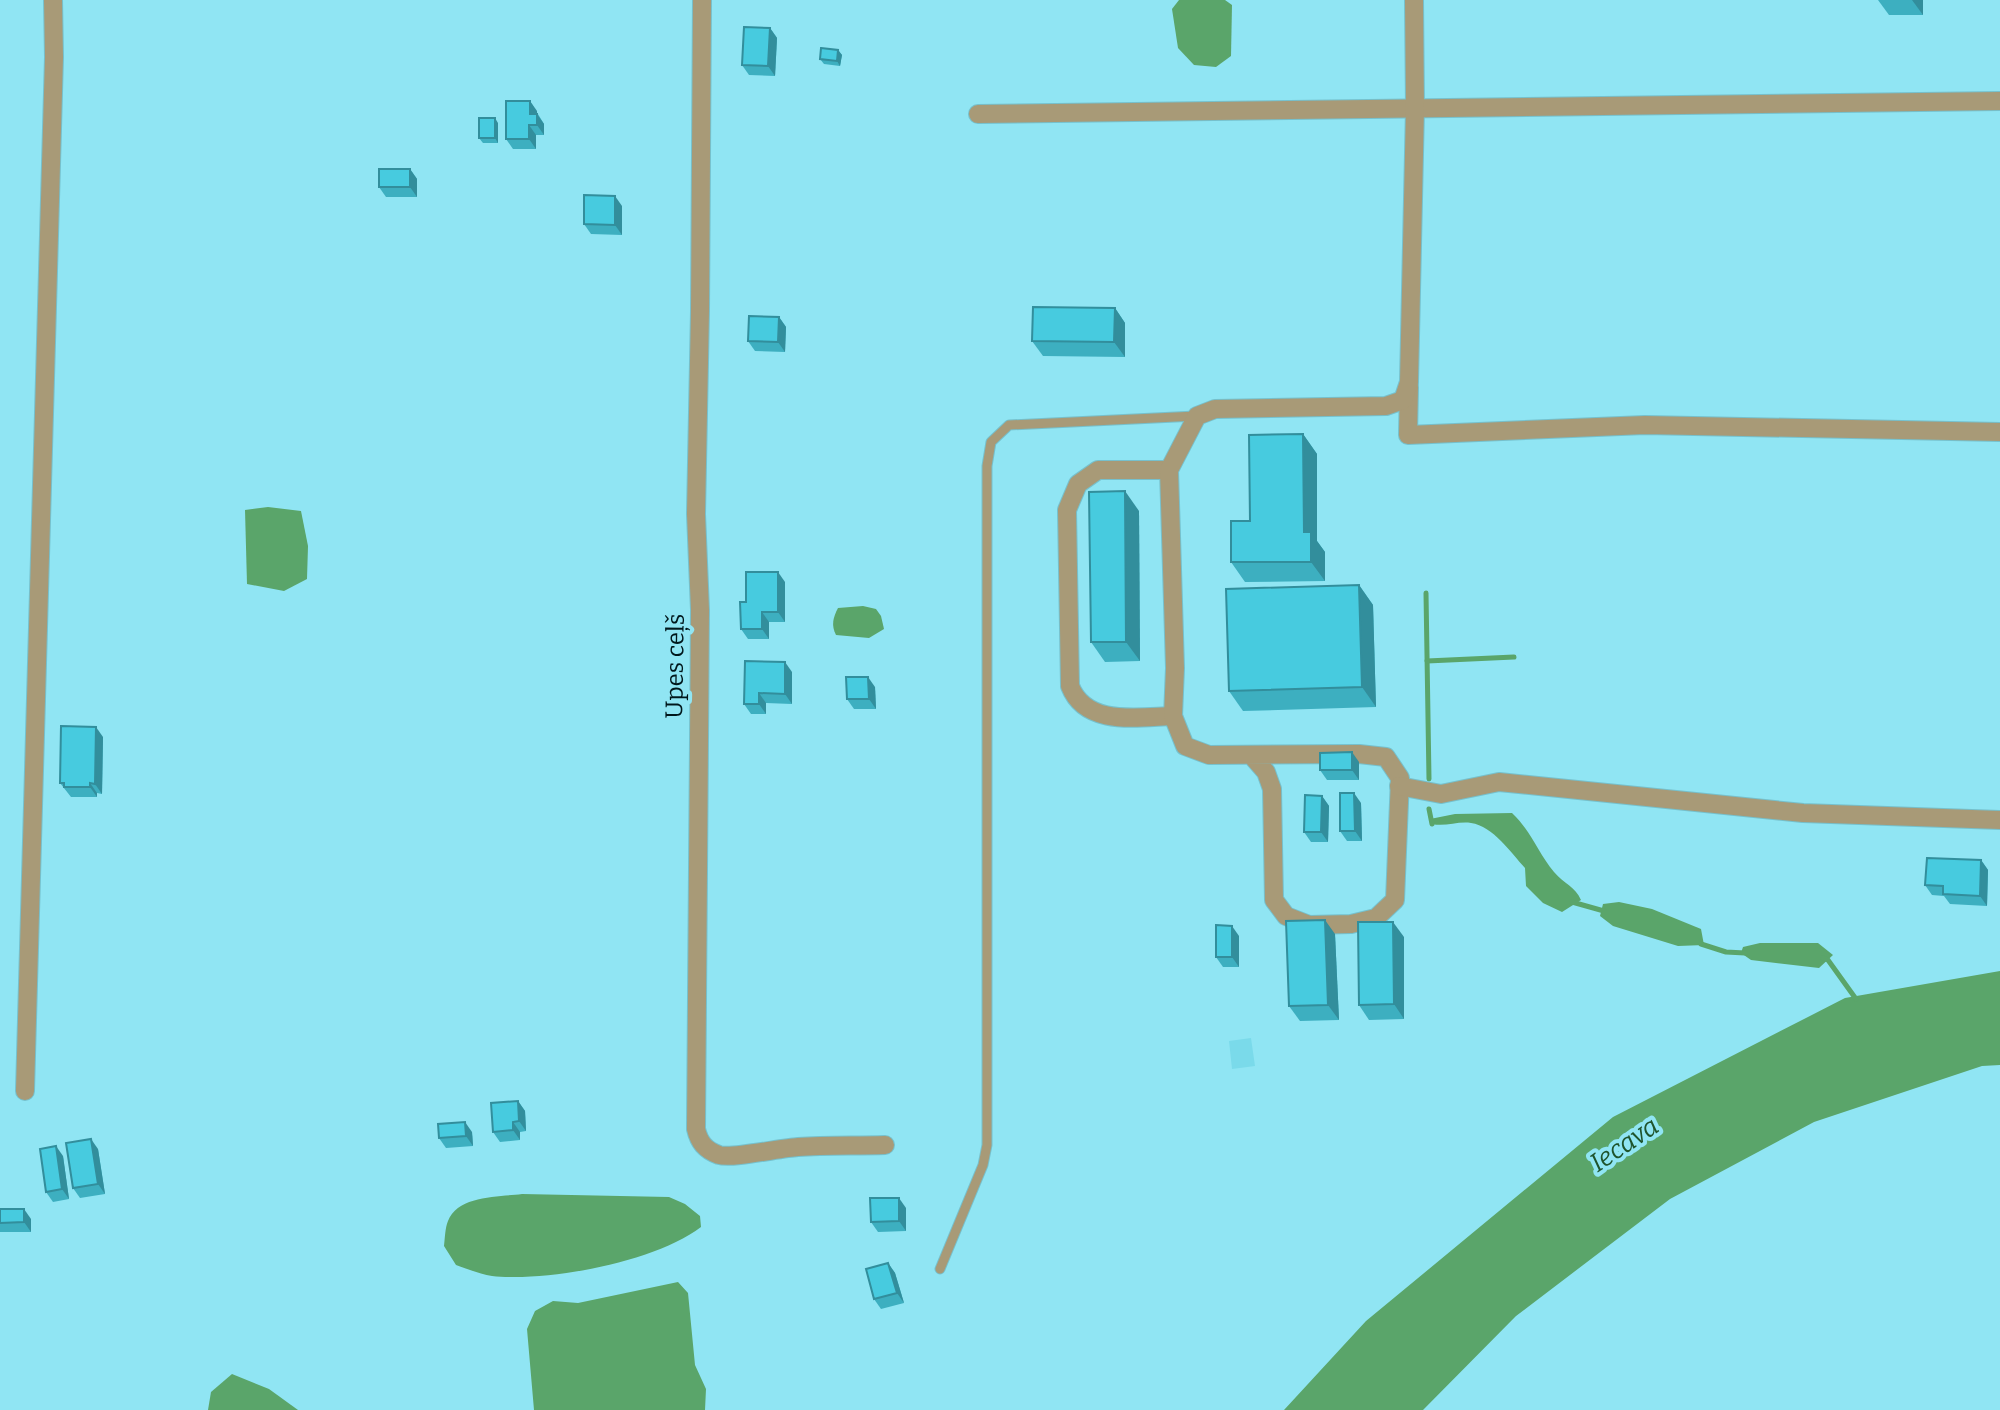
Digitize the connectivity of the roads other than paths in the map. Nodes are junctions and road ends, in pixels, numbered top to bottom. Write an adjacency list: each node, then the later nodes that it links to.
1 (53, 0): 15 (street)
2 (702, 0): 16 (street, Upes ceļš)
3 (1414, 0): 5 (street)
4 (2000, 101): 5 (street)
5 (1415, 108): 6 (street); 7 (street)
6 (978, 114)
7 (1409, 382): 8 (street); 9 (street)
8 (1197, 416): 10 (street); 17 (lane)
9 (2000, 432)
10 (1169, 470): 11 (street); 11 (street)
11 (1173, 716): 12 (street)
12 (1252, 756): 13 (street); 13 (street)
13 (1399, 786): 14 (street)
14 (2000, 820)
15 (25, 1091)
16 (885, 1145)
17 (940, 1269)

